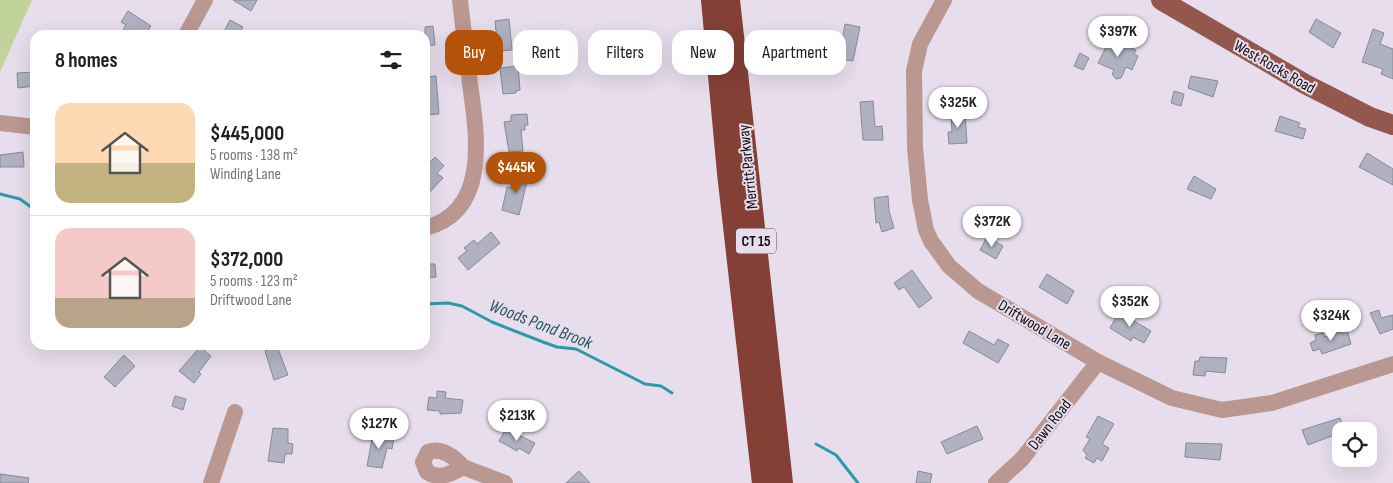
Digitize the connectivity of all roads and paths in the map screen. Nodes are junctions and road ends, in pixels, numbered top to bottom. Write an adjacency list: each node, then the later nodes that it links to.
1 (205, 0): 7 (street)
2 (460, 0): 11 (street)
3 (712, 0): 18 (highway, Merritt Parkway / CT 15)
4 (729, 0): 19 (highway, Merritt Parkway / CT 15)
5 (944, 0): 12 (street, Driftwood Lane)
6 (1161, 0): 9 (main road, West Rocks Road)
7 (189, 30)
8 (0, 123): 10 (street)
9 (1393, 125)
10 (30, 126)
11 (430, 227)
12 (1098, 362): 13 (street, Driftwood Lane); 20 (street, Dawn Road)
13 (1393, 364)
14 (235, 412): 16 (street)
15 (463, 467): 17 (street)
16 (211, 483)
17 (506, 483)
18 (763, 483)
19 (782, 483)
20 (996, 483)

